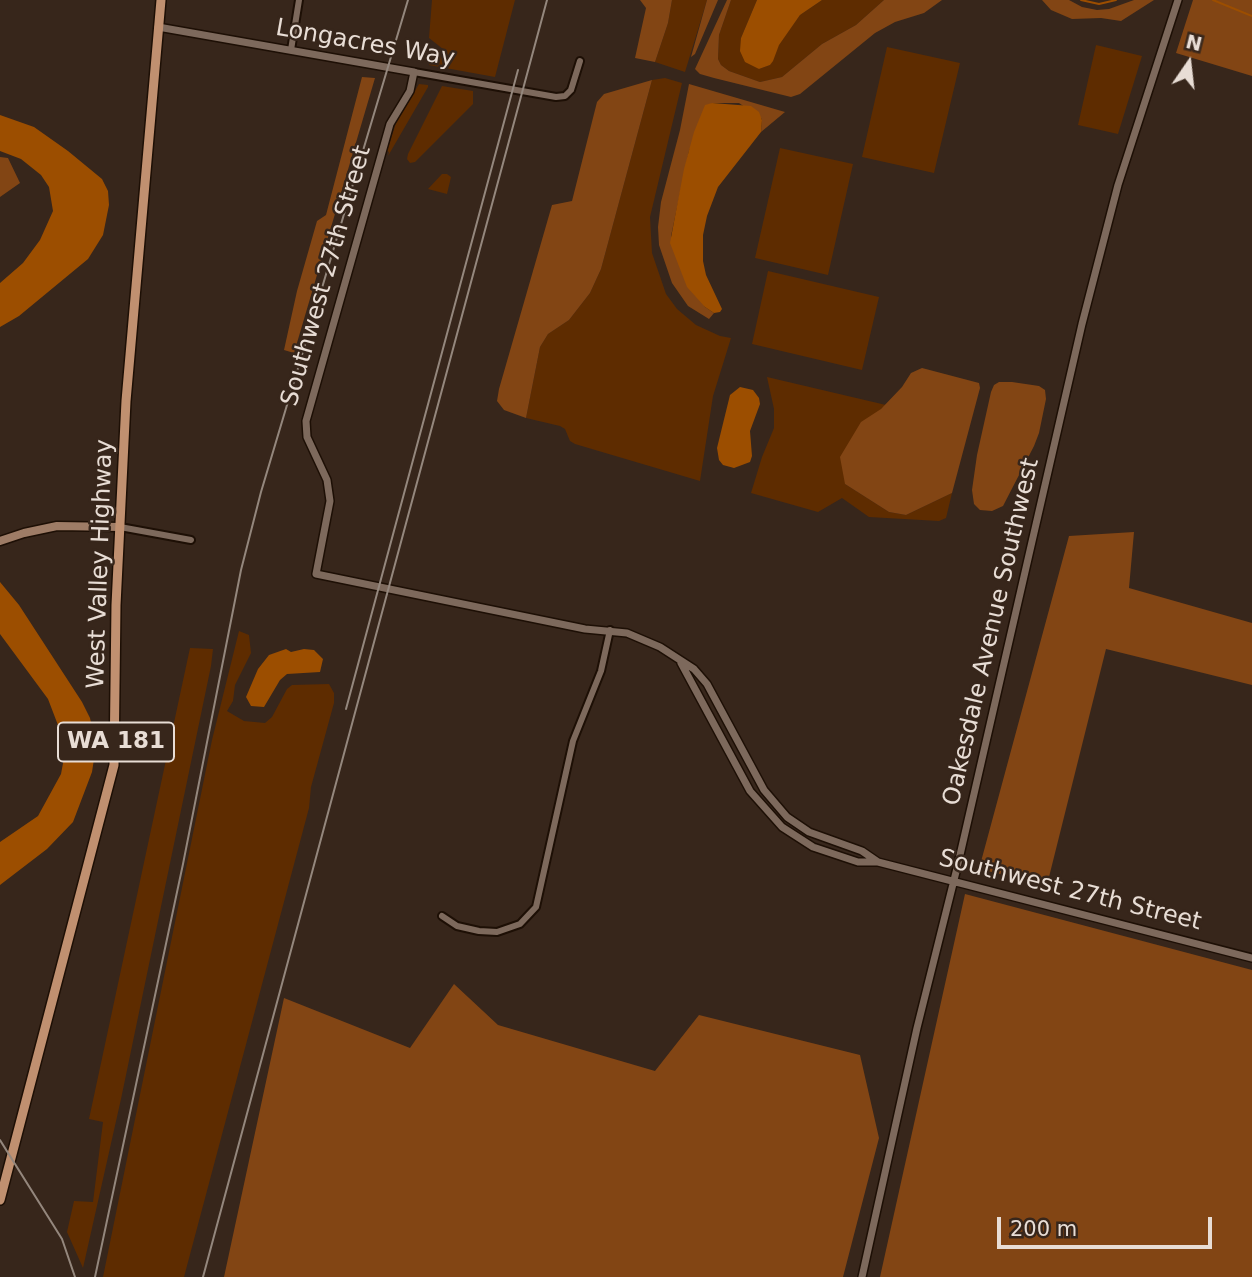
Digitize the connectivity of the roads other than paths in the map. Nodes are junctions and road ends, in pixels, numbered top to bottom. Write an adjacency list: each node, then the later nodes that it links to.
1 (161, 0): 4 (main road, West Valley Highway / WA 181)
2 (299, 0): 5 (street)
3 (1178, 0): 14 (street, Oakesdale Avenue Southwest)
4 (158, 27): 5 (street, Longacres Way); 8 (main road, West Valley Highway / WA 181)
5 (291, 50): 7 (street, Longacres Way)
6 (580, 61): 7 (street, Longacres Way)
7 (414, 72): 11 (street, Southwest 27th Street)
8 (120, 527): 9 (street); 10 (main road); 17 (main road, West Valley Highway / WA 181)
9 (191, 540)
10 (0, 541)
11 (610, 631): 12 (street, Southwest 27th Street); 15 (street)
12 (681, 662): 13 (street, Southwest 27th Street); 13 (street, Southwest 27th Street)
13 (878, 862): 14 (street, Southwest 27th Street)
14 (954, 881): 16 (street, Southwest 27th Street); 18 (street, Oakesdale Avenue Southwest)
15 (442, 916)
16 (1252, 958)
17 (0, 1200)
18 (862, 1277)

